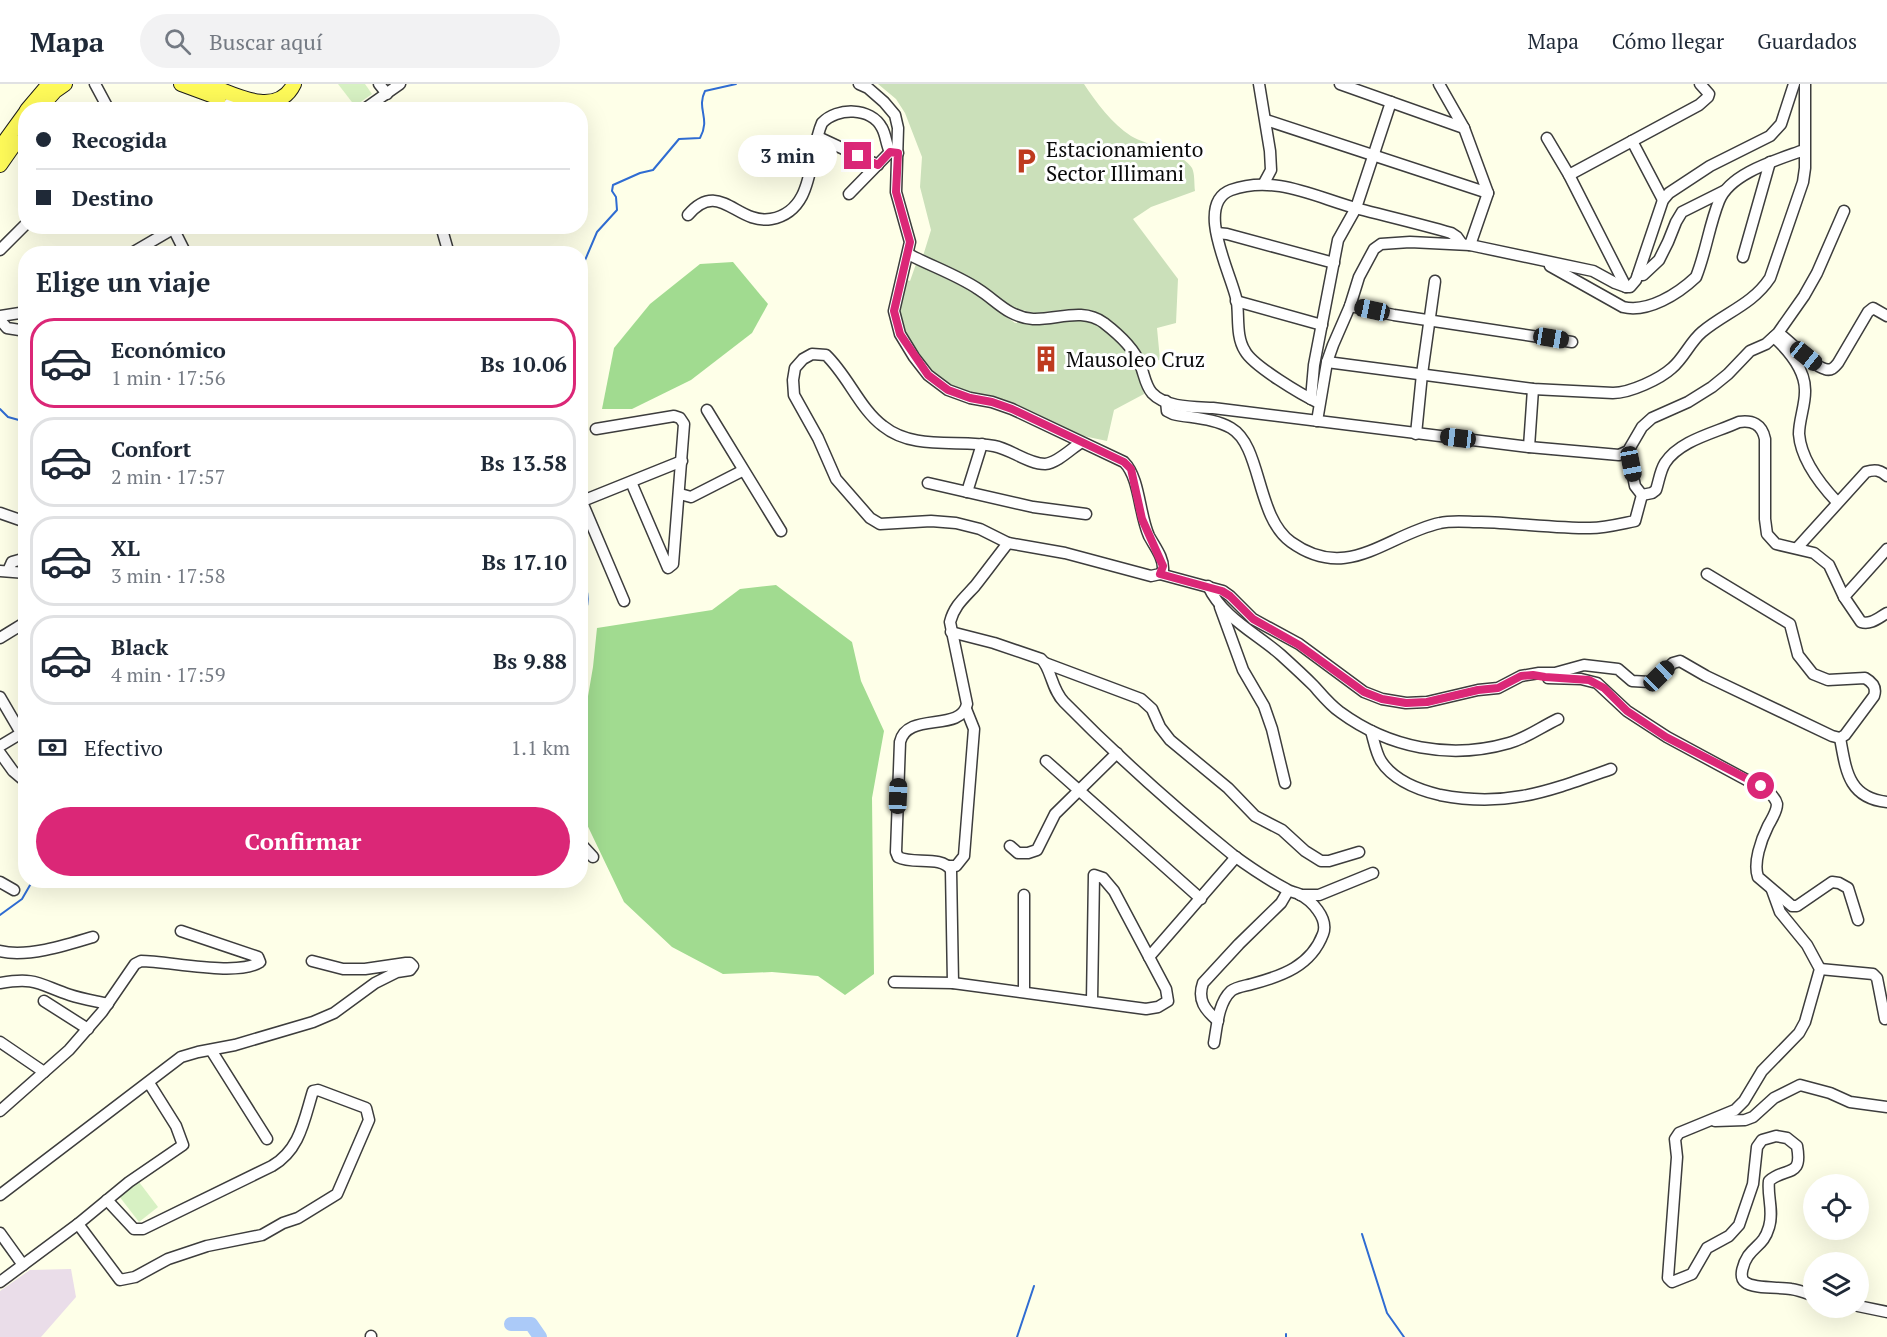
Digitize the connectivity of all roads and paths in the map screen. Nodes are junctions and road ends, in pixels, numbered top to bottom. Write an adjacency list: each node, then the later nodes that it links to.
1 (49, 84): 18 (main road)
2 (65, 84): 19 (main road)
3 (94, 84): 20 (street)
4 (181, 84): 21 (main road)
5 (207, 84): 21 (main road)
6 (294, 84): 23 (main road)
7 (303, 84): 24 (main road)
8 (379, 84): 17 (street)
9 (400, 84): 17 (street)
10 (859, 84): 36 (street)
11 (1259, 84): 27 (street)
12 (1340, 84): 26 (street)
13 (1439, 84): 29 (street)
14 (1700, 84): 33 (street)
15 (1794, 84): 46 (street)
16 (1805, 84): 35 (street)
17 (387, 94): 25 (street)
18 (34, 102)
19 (45, 102)
20 (104, 102)
21 (229, 102): 22 (main road)
22 (260, 102)
23 (272, 102)
24 (291, 102)
25 (375, 102)
26 (1391, 102): 29 (street); 37 (street)
27 (1266, 120): 37 (street); 42 (street)
28 (18, 122): 34 (main road)
29 (1464, 128): 44 (street)
30 (818, 137): 36 (street); 40 (street); 49 (street)
31 (1547, 138): 41 (street)
32 (18, 139): 39 (main road)
33 (1632, 141): 41 (street); 46 (street)
34 (0, 148)
35 (1804, 150): 38 (street); 75 (street)
36 (894, 152): 40 (street); 56 (street)
37 (1374, 155): 44 (street); 47 (street)
38 (1770, 162): 43 (street); 57 (street)
39 (0, 165)
40 (878, 165): 45 (street)
41 (1569, 175): 62 (street)
42 (1264, 183): 47 (street); 51 (street)
43 (1724, 191): 58 (street); 60 (street)
44 (1488, 193): 53 (street)
45 (849, 194)
46 (1663, 200): 60 (street)
47 (1356, 208): 53 (street); 59 (street)
48 (1844, 211): 71 (street)
49 (688, 215)
50 (18, 232): 55 (street)
51 (1217, 233): 59 (street); 63 (street)
52 (163, 234): 54 (street)
53 (1466, 244): 58 (street); 64 (street)
54 (143, 246)
55 (0, 250)
56 (908, 254): 76 (street); 82 (street)
57 (1743, 257)
58 (1536, 258): 62 (street)
59 (1334, 263): 69 (street)
60 (1638, 275): 62 (street)
61 (1436, 281): 68 (street)
62 (1626, 288)
63 (1236, 301): 69 (street); 77 (street)
64 (1350, 306): 68 (street); 73 (street)
65 (18, 313): 67 (street)
66 (1887, 316): 71 (street)
67 (0, 318): 70 (street)
68 (1429, 320): 72 (street); 74 (street)
69 (1322, 325): 77 (street)
70 (18, 330)
71 (1776, 335): 85 (street); 95 (street)
72 (1572, 342)
73 (1327, 362): 74 (street); 77 (street)
74 (1422, 374): 75 (street); 81 (street)
75 (1533, 388): 84 (street)
76 (1166, 401): 79 (street); 93 (street)
77 (1315, 401): 79 (street)
78 (707, 410): 87 (street)
79 (1317, 421): 81 (street)
80 (596, 429): 86 (street)
81 (1416, 434): 84 (street)
82 (1080, 443): 83 (street); 106 (street)
83 (982, 444): 91 (street); 101 (street)
84 (1530, 447): 85 (street)
85 (1628, 451): 93 (street)
86 (682, 461): 89 (street); 92 (street)
87 (742, 471): 92 (street); 100 (street)
88 (1887, 476): 95 (street)
89 (631, 482): 92 (street); 94 (street)
90 (928, 483): 91 (street)
91 (967, 492): 97 (street)
92 (680, 494)
93 (1642, 495): 102 (street)
94 (588, 499)
95 (1837, 502): 102 (street)
96 (0, 513): 99 (street)
97 (1086, 514)
98 (588, 518): 110 (street)
99 (18, 519)
100 (781, 531)
101 (1008, 543): 106 (street); 114 (street)
102 (1797, 548): 109 (street)
103 (1887, 549): 109 (street)
104 (18, 560): 105 (street)
105 (4, 571)
106 (1160, 574): 108 (street)
107 (1707, 574): 124 (street)
108 (1208, 586): 111 (street); 117 (street)
109 (1844, 597): 112 (street)
110 (624, 602)
111 (1219, 603): 122 (street); 131 (street)
112 (1887, 613)
113 (18, 629): 115 (street)
114 (951, 632): 116 (street); 119 (street)
115 (0, 638)
116 (1045, 663): 127 (street); 136 (street)
117 (1533, 675): 124 (street); 143 (street)
118 (0, 697): 121 (street)
119 (966, 709): 139 (street); 139 (street)
120 (1558, 719): 122 (street)
121 (18, 724)
122 (1371, 731): 129 (street)
123 (18, 735): 125 (street)
124 (1840, 738): 133 (street)
125 (0, 746)
126 (0, 753): 130 (street)
127 (1116, 753): 132 (street); 138 (street)
128 (1046, 761): 132 (street)
129 (1611, 769)
130 (18, 775)
131 (1285, 783)
132 (1079, 791): 134 (street); 147 (street)
133 (1887, 802)
134 (1010, 846)
135 (588, 852): 137 (street)
136 (1359, 852)
137 (593, 857)
138 (1236, 857): 144 (street); 147 (street)
139 (949, 866): 157 (street)
140 (1374, 873): 146 (street)
141 (0, 882): 142 (street)
142 (14, 890)
143 (1772, 890): 148 (street); 154 (street)
144 (1288, 891): 146 (street); 163 (street)
145 (1024, 895): 158 (street)
146 (1300, 895): 163 (street)
147 (1201, 898): 152 (street)
148 (1858, 920)
149 (181, 932): 161 (street)
150 (93, 937): 151 (street)
151 (0, 951)
152 (1149, 957): 160 (street); 160 (street)
153 (312, 961): 167 (street)
154 (1820, 969): 162 (street); 172 (street)
155 (894, 982): 157 (street)
156 (0, 983): 161 (street)
157 (953, 983): 158 (street)
158 (1024, 991): 160 (street)
159 (44, 1001): 164 (street)
160 (1092, 1001)
161 (108, 1004): 164 (street)
162 (1885, 1019)
163 (1218, 1021): 166 (street)
164 (88, 1029): 168 (street)
165 (0, 1042): 168 (street)
166 (1214, 1043)
167 (211, 1050): 169 (street); 173 (street)
168 (44, 1072): 171 (street)
169 (149, 1083): 174 (street); 175 (street)
170 (1887, 1108): 172 (street)
171 (0, 1111)
172 (1709, 1121): 180 (street)
173 (267, 1139)
174 (0, 1195)
175 (107, 1200): 176 (street); 176 (street)
176 (78, 1224): 178 (street)
177 (0, 1233): 178 (street)
178 (23, 1265): 179 (street)
179 (0, 1282)
180 (1803, 1292)
181 (1869, 1308): 182 (street)
182 (1887, 1312)

